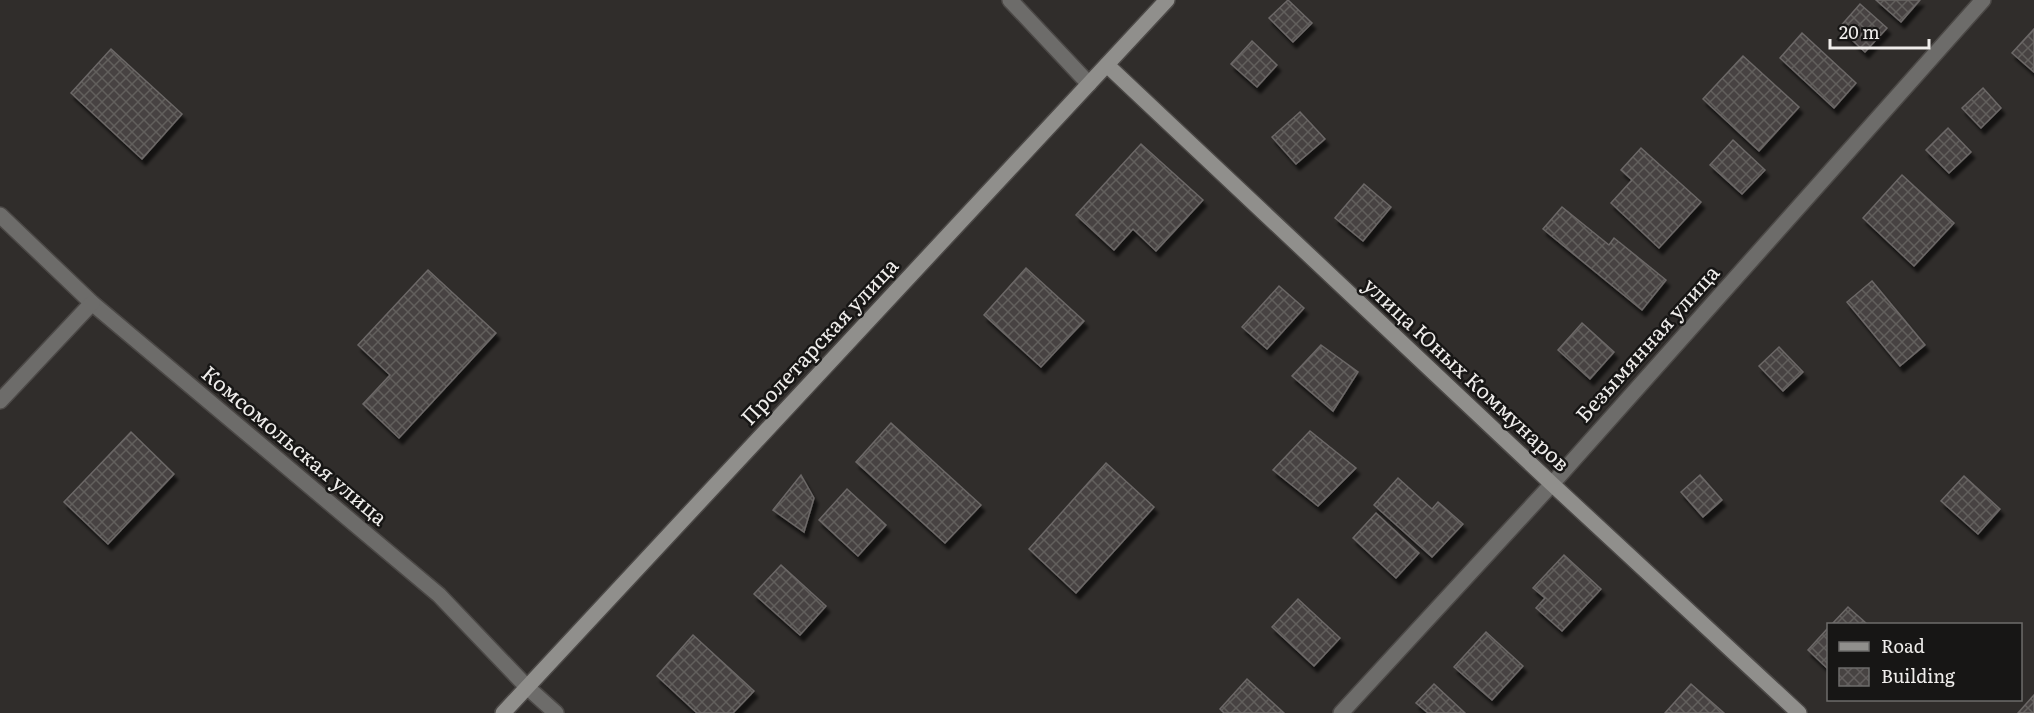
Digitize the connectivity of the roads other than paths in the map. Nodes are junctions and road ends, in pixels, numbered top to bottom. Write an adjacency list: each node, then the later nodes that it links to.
1 (1010, 0): 5 (street)
2 (1167, 0): 4 (street, Пролетарская улица)
3 (1983, 0): 9 (street, Безымянная улица)
4 (1107, 65): 5 (street, Пролетарская улица); 9 (street, улица Юных Коммунаров)
5 (1089, 84): 10 (street, Пролетарская улица)
6 (0, 214): 7 (street, Комсомольская улица)
7 (92, 303): 8 (street); 10 (street, Комсомольская улица)
8 (0, 400)
9 (1552, 484): 13 (street, Безымянная улица); 14 (street, улица Юных Коммунаров)
10 (527, 687): 11 (street, Пролетарская улица); 12 (street, Комсомольская улица)
11 (503, 713)
12 (556, 713)
13 (1341, 713)
14 (1799, 713)

